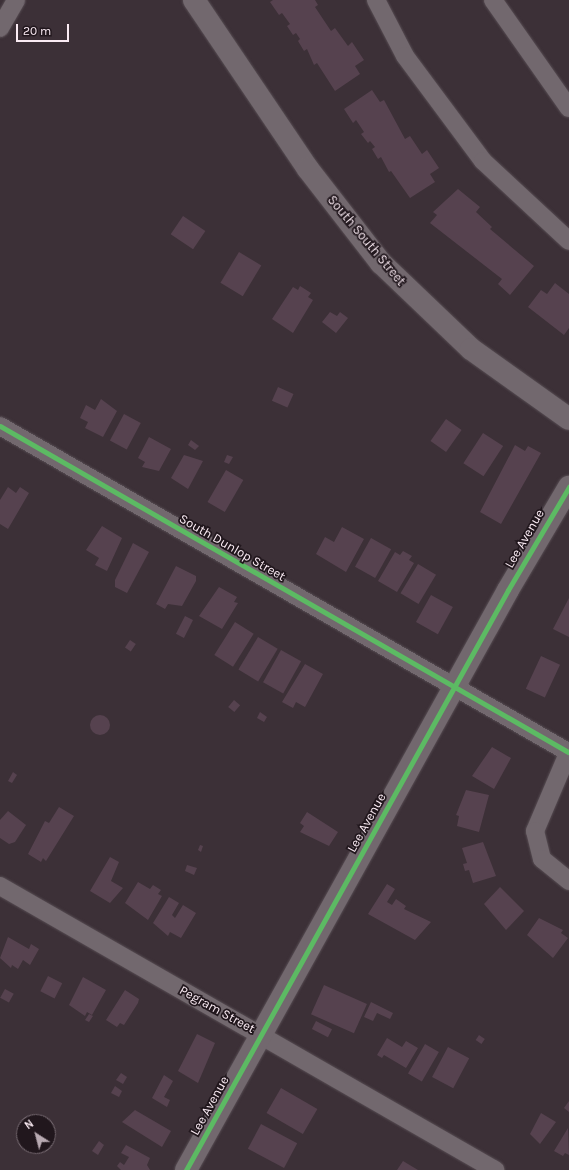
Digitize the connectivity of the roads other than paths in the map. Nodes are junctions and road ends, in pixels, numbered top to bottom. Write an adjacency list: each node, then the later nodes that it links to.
1 (16, 0): 5 (street)
2 (376, 0): 7 (street)
3 (493, 0): 6 (street)
4 (197, 1): 8 (street, South South Street)
5 (0, 28)
6 (569, 108)
7 (569, 241)
8 (569, 419)
9 (0, 426): 11 (street, South Dunlop Street)
10 (569, 487): 11 (street, Lee Avenue)
11 (455, 686): 12 (street, South Dunlop Street); 15 (street, Lee Avenue)
12 (569, 752): 13 (street)
13 (569, 881)
14 (0, 886): 15 (street, Pegram Street)
15 (262, 1035): 16 (street, Lee Avenue); 17 (street, Pegram Street)
16 (186, 1170)
17 (495, 1170)

